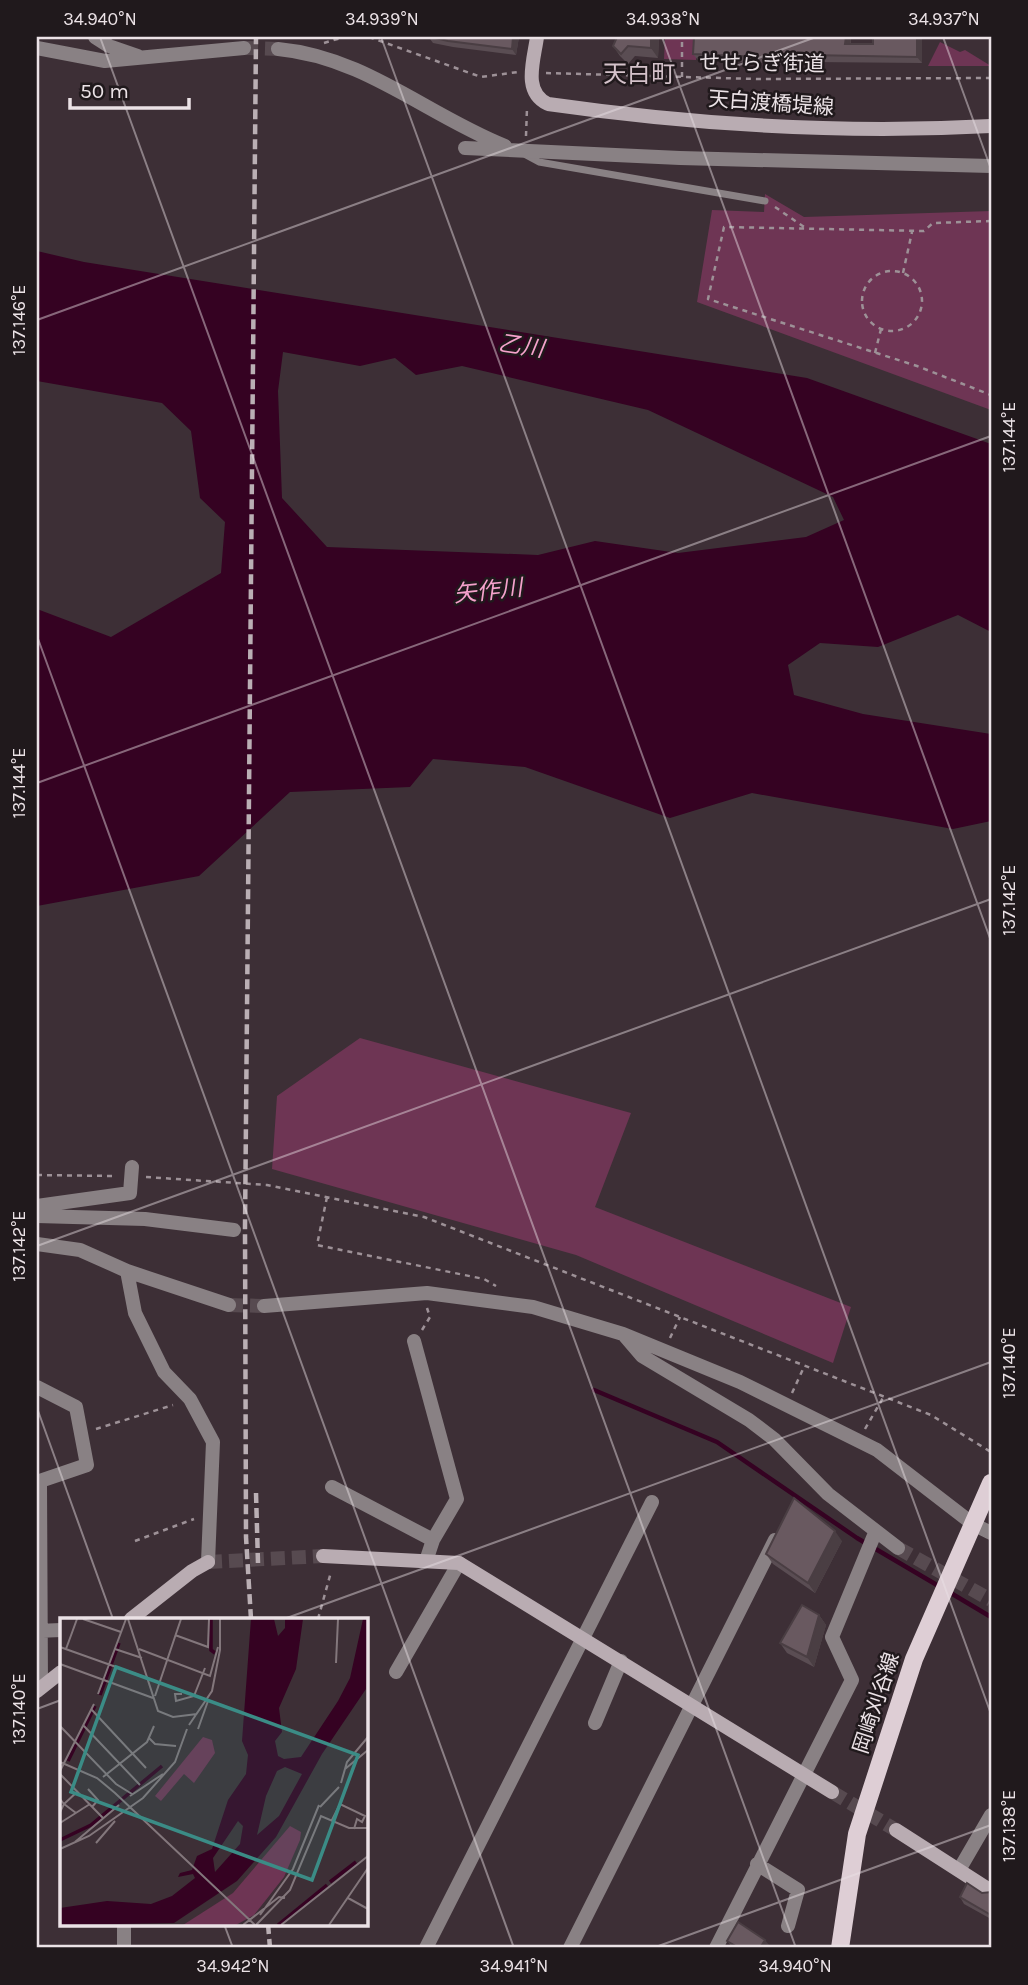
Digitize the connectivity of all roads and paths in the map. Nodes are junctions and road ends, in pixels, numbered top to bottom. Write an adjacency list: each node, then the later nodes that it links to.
1 (95, 37): 8 (street)
2 (369, 37): 9 (path, せせらぎ街道)
3 (537, 37): 9 (street)
4 (682, 37): 10 (path)
5 (37, 48): 8 (street)
6 (244, 48): 8 (street)
7 (278, 49): 14 (street)
8 (146, 58)
9 (532, 72): 10 (path, せせらぎ街道); 13 (street, 天白渡橋堤線)
10 (682, 77): 11 (path, せせらぎ街道)
11 (991, 78)
12 (527, 113): 14 (path)
13 (991, 126)
14 (523, 147): 15 (street); 16 (street); 17 (lane)
15 (465, 148)
16 (991, 166)
17 (765, 201): 19 (path)
18 (991, 221): 20 (path)
19 (807, 229): 20 (path); 23 (path)
20 (912, 231): 21 (path)
21 (903, 273): 22 (path); 22 (path)
22 (881, 329): 23 (path)
23 (876, 353): 24 (path)
24 (991, 395)
25 (132, 1172): 26 (path); 27 (path); 28 (street)
26 (37, 1175)
27 (327, 1197): 33 (path); 37 (path)
28 (37, 1206)
29 (37, 1216): 30 (street)
30 (234, 1230)
31 (37, 1244): 32 (street)
32 (127, 1270): 35 (street); 44 (street)
33 (503, 1290)
34 (420, 1293): 36 (street); 38 (street); 39 (path)
35 (229, 1305)
36 (264, 1306)
37 (680, 1317): 40 (path); 41 (path)
38 (624, 1334): 40 (street); 56 (street)
39 (414, 1341): 58 (street)
40 (664, 1350): 45 (street)
41 (805, 1366): 43 (path); 45 (path)
42 (37, 1387): 46 (street)
43 (884, 1396): 47 (path); 48 (path)
44 (190, 1399): 46 (path); 53 (street)
45 (787, 1405): 47 (street)
46 (82, 1433): 49 (street)
47 (858, 1440): 54 (street)
48 (991, 1452)
49 (38, 1483): 64 (street)
50 (991, 1483): 54 (main road, 岡崎刈谷線)
51 (332, 1487): 58 (street)
52 (652, 1502): 69 (street)
53 (209, 1514): 59 (path); 65 (street)
54 (973, 1524): 57 (street); 89 (main road, 岡崎刈谷線)
55 (780, 1530): 74 (street)
56 (875, 1533): 60 (street); 76 (street)
57 (991, 1533)
58 (432, 1540): 62 (street)
59 (135, 1541)
60 (898, 1548)
61 (329, 1556): 62 (street); 66 (path)
62 (426, 1561): 63 (street)
63 (459, 1563): 69 (street); 71 (street)
64 (39, 1579): 68 (street)
65 (132, 1618)
66 (318, 1618)
67 (60, 1630): 68 (street)
68 (39, 1631): 73 (street)
69 (581, 1637): 70 (street); 86 (street)
70 (621, 1661): 74 (street); 75 (street)
71 (396, 1672)
72 (60, 1673): 73 (street)
73 (39, 1689)
74 (690, 1703): 76 (street); 87 (street)
75 (595, 1723)
76 (802, 1773): 77 (street); 80 (street)
77 (832, 1792)
78 (991, 1815): 81 (street)
79 (897, 1830): 81 (street)
80 (757, 1864): 84 (street); 88 (street)
81 (959, 1870): 82 (street)
82 (991, 1891)
83 (124, 1926): 85 (street)
84 (788, 1926)
85 (124, 1948)
86 (426, 1948)
87 (570, 1948)
88 (716, 1948)
89 (840, 1948)

